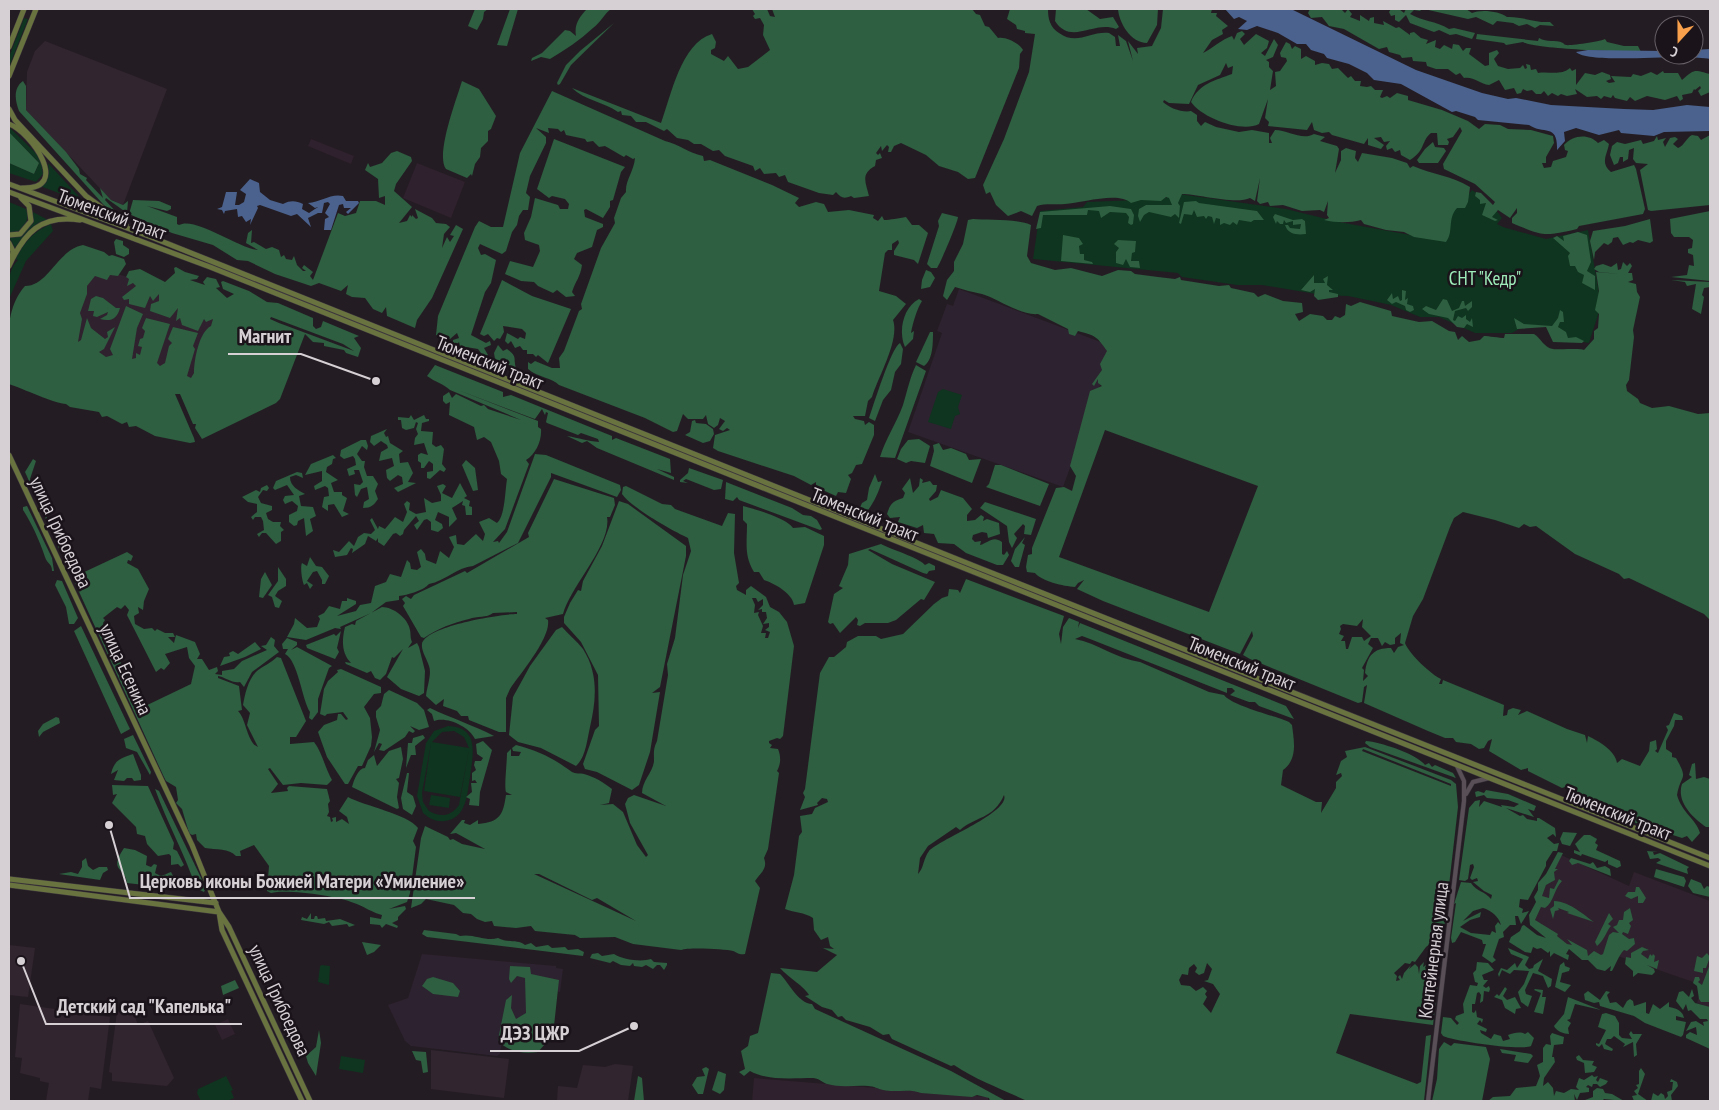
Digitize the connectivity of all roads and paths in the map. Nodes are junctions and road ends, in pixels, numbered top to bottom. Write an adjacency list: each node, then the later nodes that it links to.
1 (24, 9): 3 (main road)
2 (36, 9): 4 (main road)
3 (9, 47)
4 (9, 76)
5 (9, 109): 12 (main road)
6 (9, 124): 8 (main road)
7 (9, 184): 8 (main road, Тюменский тракт)
8 (16, 187): 12 (main road, Тюменский тракт)
9 (11, 193): 10 (main road, Тюменский тракт); 11 (main road)
10 (95, 224): 14 (main road); 18 (main road, Тюменский тракт)
11 (9, 235)
12 (151, 237): 21 (main road, Тюменский тракт)
13 (9, 242): 14 (main road)
14 (9, 264)
15 (9, 455): 16 (main road, улица Грибоедова)
16 (86, 621): 17 (main road, улица Есенина)
17 (138, 729): 25 (main road, улица Грибоедова)
18 (1456, 764): 19 (main road, Тюменский тракт); 20 (street, Контейнерная улица)
19 (1490, 778): 20 (street, Контейнерная улица); 22 (main road, Тюменский тракт)
20 (1464, 802): 29 (street, Контейнерная улица)
21 (1710, 858)
22 (1710, 866)
23 (9, 879): 25 (main road)
24 (9, 885): 26 (main road)
25 (216, 903): 26 (main road, улица Грибоедова)
26 (219, 912): 27 (main road, улица Грибоедова); 28 (main road, улица Грибоедова)
27 (302, 1101)
28 (310, 1101)
29 (1428, 1101)

